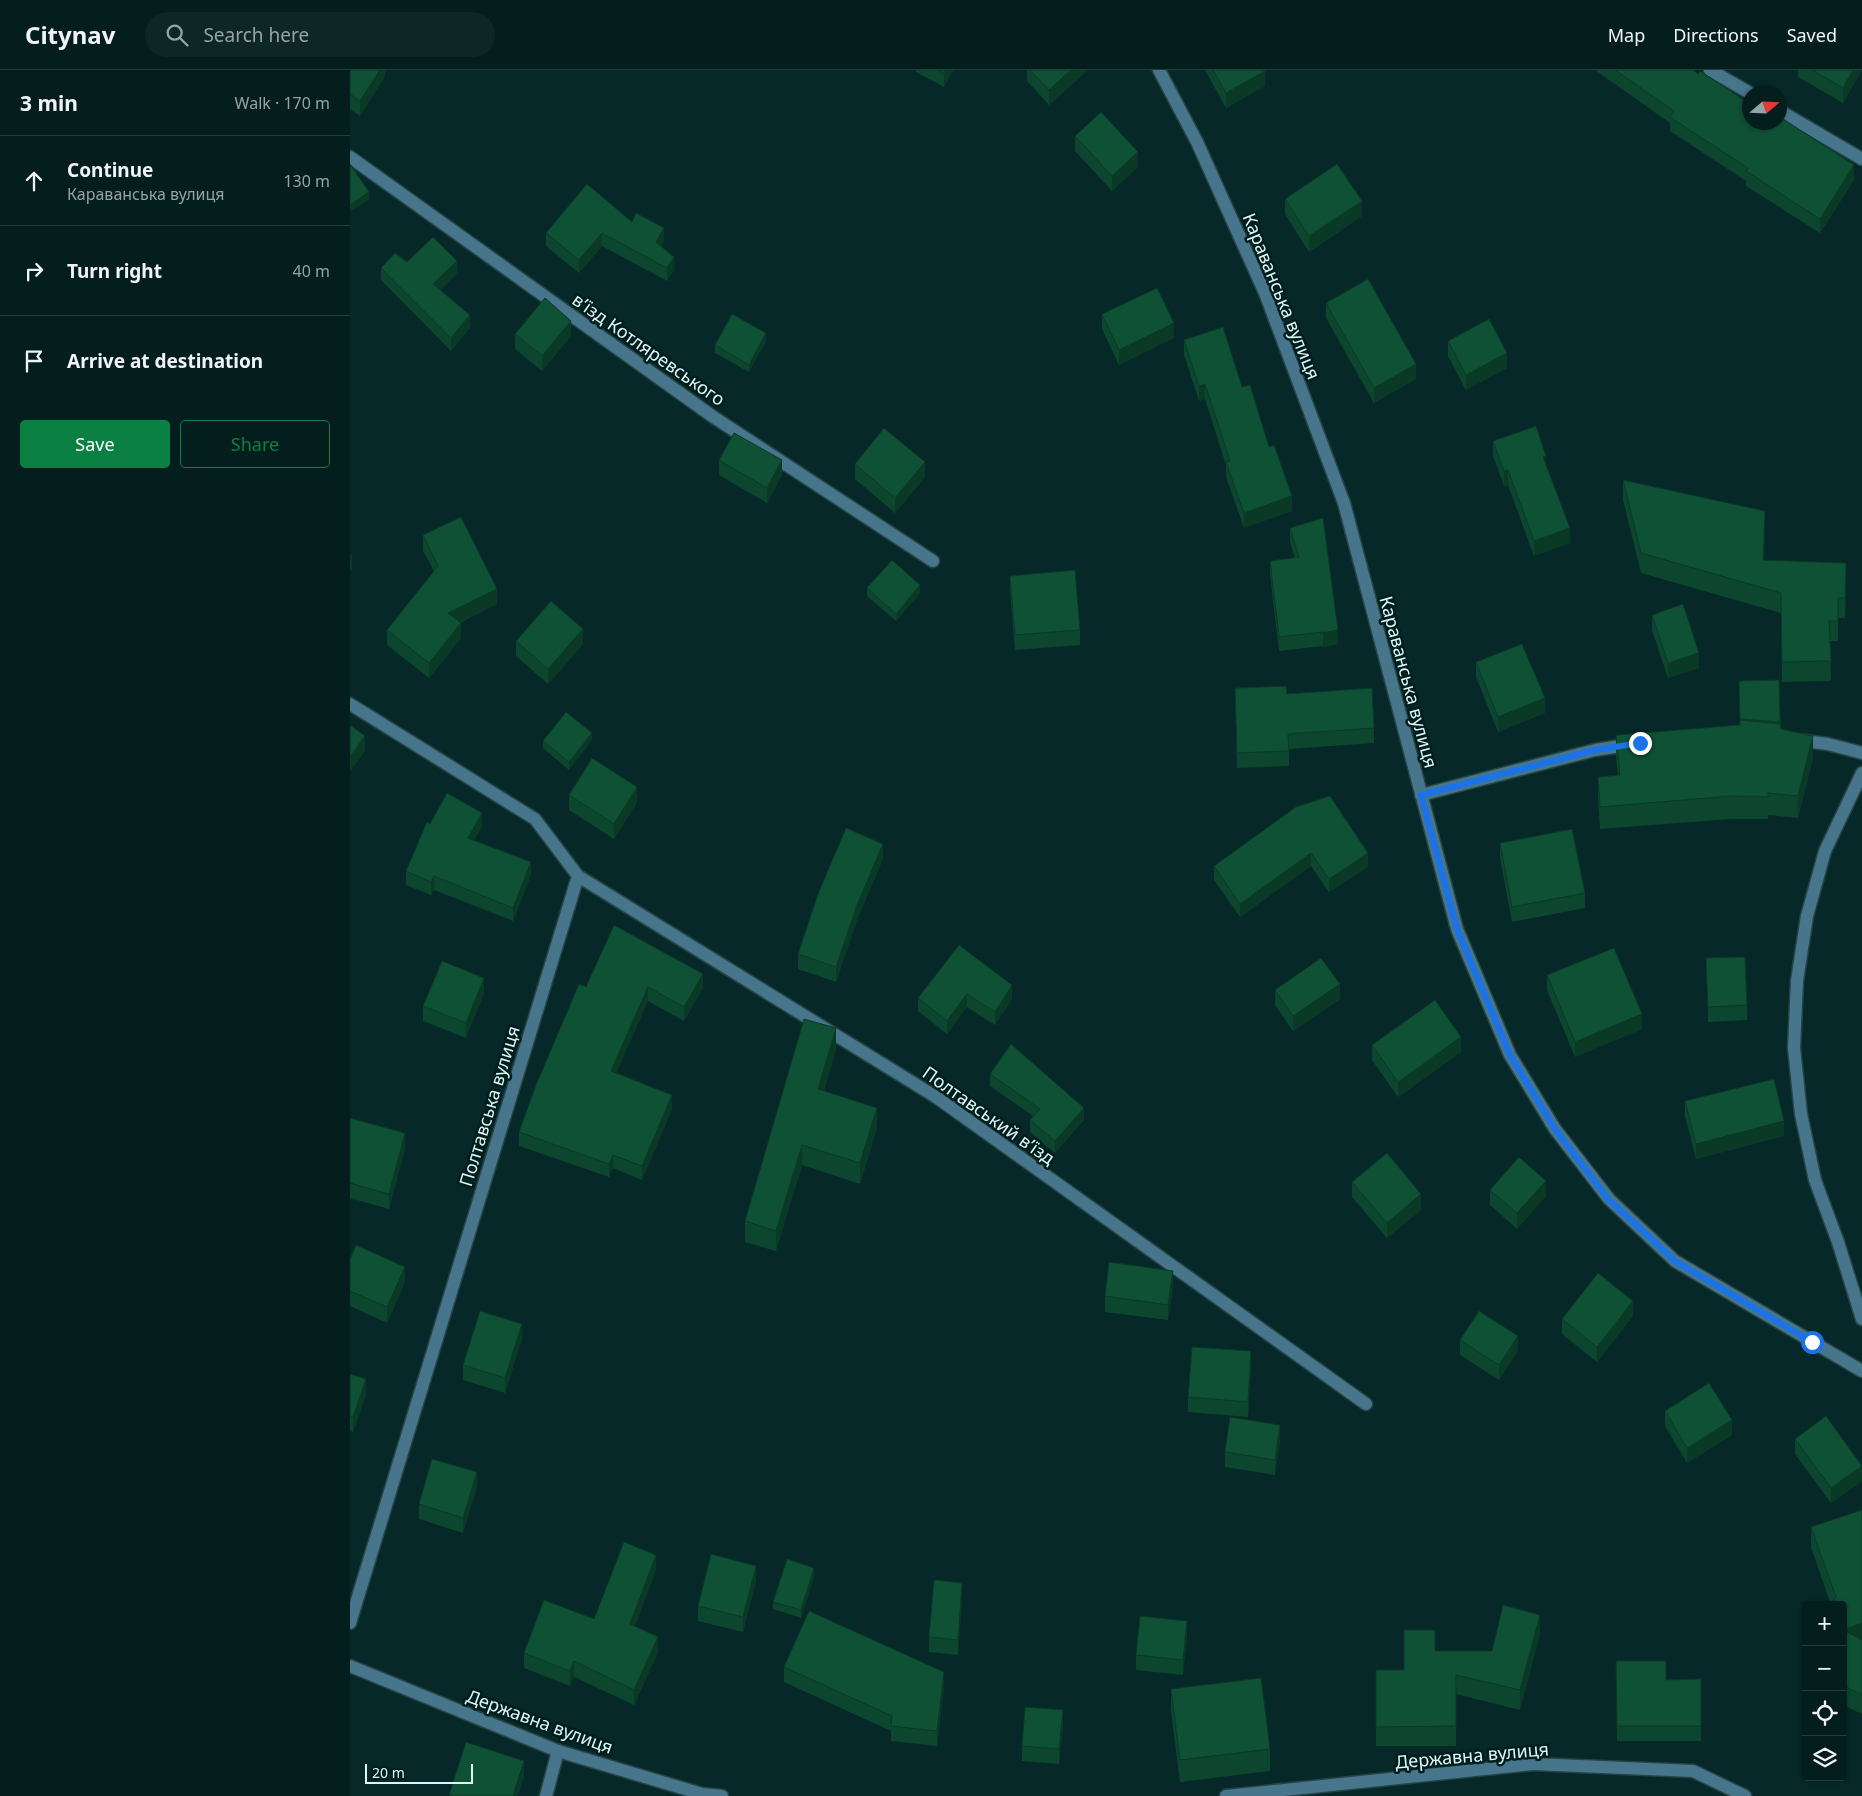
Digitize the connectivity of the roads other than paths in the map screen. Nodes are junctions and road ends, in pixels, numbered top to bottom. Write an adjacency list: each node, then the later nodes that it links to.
1 (1160, 70): 13 (street, Караванська вулиця)
2 (1710, 70): 3 (street)
3 (1742, 88)
4 (1787, 115): 6 (street)
5 (350, 157): 7 (street, в’їзд Котляревського)
6 (1862, 159)
7 (933, 562)
8 (350, 704): 14 (street)
9 (1780, 738): 11 (street)
10 (1649, 741): 13 (street)
11 (1862, 753)
12 (1862, 773): 15 (street)
13 (1421, 795): 16 (street, Караванська вулиця)
14 (578, 876): 17 (street, Полтавський в’їзд); 18 (street, Полтавська вулиця)
15 (1862, 1320)
16 (1862, 1371)
17 (1366, 1404)
18 (350, 1623)
19 (350, 1666): 20 (street, Державна вулиця)
20 (558, 1751): 21 (street); 22 (street, Державна вулиця)
21 (546, 1796)
22 (722, 1796)
23 (1226, 1796): 24 (street, Державна вулиця)
24 (1745, 1796)

